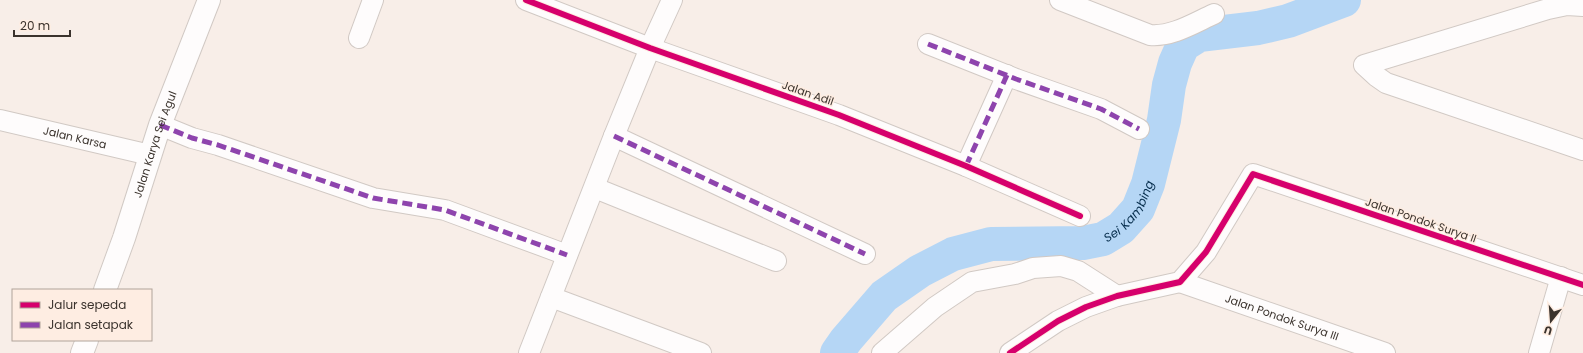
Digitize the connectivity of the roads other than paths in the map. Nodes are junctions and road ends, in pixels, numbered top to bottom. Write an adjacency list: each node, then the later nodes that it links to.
1 (208, 0): 13 (main road, Jalan Karya Sei Agul)
2 (373, 0): 8 (street)
3 (526, 0): 10 (street, Jalan Adil)
4 (672, 0): 10 (street)
5 (1060, 0): 7 (street)
6 (1583, 6): 16 (street)
7 (1214, 14)
8 (359, 38)
9 (928, 44): 11 (street)
10 (650, 48): 15 (street); 18 (street, Jalan Adil)
11 (1007, 75): 14 (street); 18 (street)
12 (0, 120): 17 (street, Jalan Karsa)
13 (160, 125): 17 (main road, Jalan Karya Sei Agul); 22 (street)
14 (1139, 129)
15 (614, 136): 19 (street); 21 (street)
16 (1583, 150)
17 (150, 155): 27 (main road, Jalan Karya Sei Agul)
18 (966, 166): 20 (street, Jalan Adil)
19 (595, 188): 22 (street); 23 (street)
20 (1080, 216)
21 (865, 254)
22 (567, 255): 29 (street)
23 (776, 261)
24 (1561, 277): 25 (street, Jalan Pondok Surya II); 26 (street, Jalan Pondok Surya II); 37 (street)
25 (1180, 282): 28 (street); 36 (street, Jalan Pondok Surya III)
26 (1583, 285)
27 (105, 289)
28 (1117, 296): 34 (street); 35 (street)
29 (551, 298): 32 (street); 33 (street)
30 (87, 341): 31 (main road)
31 (82, 353)
32 (529, 353)
33 (701, 353)
34 (882, 353)
35 (1010, 353)
36 (1385, 353)
37 (1539, 353)

